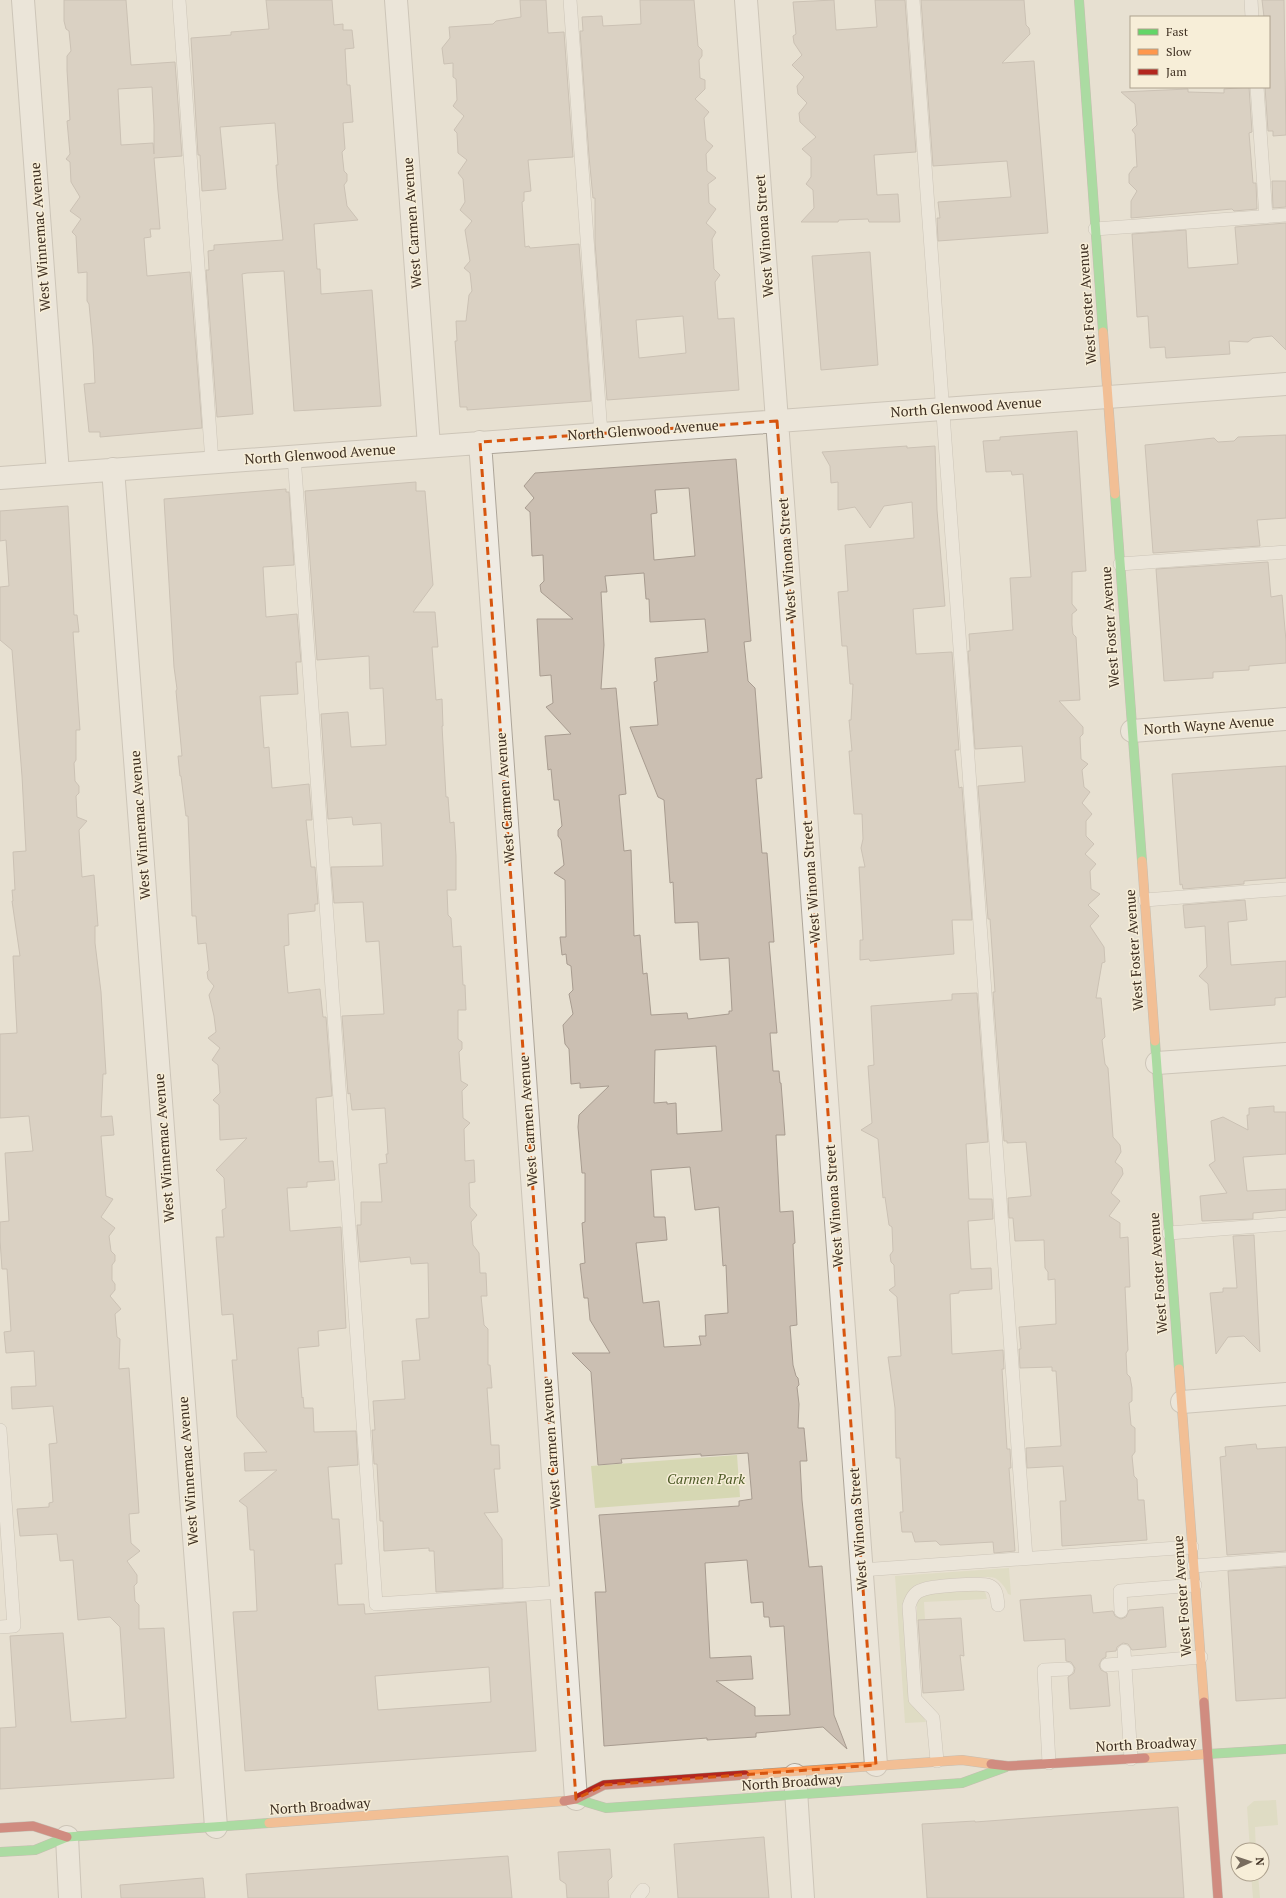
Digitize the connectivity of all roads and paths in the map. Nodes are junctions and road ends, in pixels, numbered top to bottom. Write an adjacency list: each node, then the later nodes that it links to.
1 (23, 0): 24 (street, West Winnemac Avenue)
2 (179, 0): 22 (lane)
3 (396, 0): 20 (street, West Carmen Avenue)
4 (570, 0): 18 (lane)
5 (746, 0): 17 (street, West Winona Street)
6 (913, 0): 16 (lane)
7 (1079, 0): 13 (main road, West Foster Avenue)
8 (1251, 0): 9 (lane)
9 (1252, 16)
10 (1257, 88): 12 (lane)
11 (1286, 215): 12 (lane)
12 (1266, 217): 13 (lane)
13 (1095, 229): 15 (main road, West Foster Avenue)
14 (1286, 384): 15 (street, North Glenwood Avenue)
15 (1107, 396): 16 (street, North Glenwood Avenue); 27 (main road, West Foster Avenue)
16 (941, 409): 17 (street, North Glenwood Avenue); 40 (lane)
17 (777, 421): 18 (street, North Glenwood Avenue); 43 (street, West Winona Street)
18 (600, 434): 19 (street, North Glenwood Avenue)
19 (480, 442): 20 (street, North Glenwood Avenue); 45 (street, West Carmen Avenue)
20 (429, 446): 21 (street, North Glenwood Avenue)
21 (294, 456): 22 (street, North Glenwood Avenue); 45 (lane)
22 (212, 462): 23 (street, North Glenwood Avenue)
23 (113, 469): 24 (street, North Glenwood Avenue); 63 (street, West Winnemac Avenue)
24 (58, 473): 25 (street, North Glenwood Avenue)
25 (0, 478)
26 (1286, 552): 27 (lane)
27 (1120, 564): 29 (main road, West Foster Avenue)
28 (1286, 719): 29 (street, North Wayne Avenue)
29 (1132, 731): 31 (main road, West Foster Avenue)
30 (1286, 889): 31 (lane)
31 (1145, 900): 33 (main road, West Foster Avenue)
32 (1286, 1054): 33 (street)
33 (1157, 1063): 35 (main road, West Foster Avenue)
34 (1286, 1224): 35 (lane)
35 (1169, 1233): 37 (main road, West Foster Avenue)
36 (1286, 1394): 37 (street)
37 (1182, 1402): 39 (main road, West Foster Avenue)
38 (0, 1430): 48 (lane)
39 (1192, 1547): 40 (lane); 42 (main road, West Foster Avenue)
40 (1026, 1558): 43 (lane)
41 (1286, 1559): 42 (lane)
42 (1194, 1566): 44 (main road, West Foster Avenue)
43 (861, 1570): 58 (street, West Winona Street)
44 (1195, 1585): 47 (lane); 50 (main road, West Foster Avenue)
45 (562, 1592): 62 (street, West Carmen Avenue)
46 (998, 1605): 56 (lane)
47 (1121, 1611)
48 (0, 1627)
49 (1124, 1657): 50 (lane); 51 (lane); 55 (lane)
50 (1201, 1657): 54 (main road, West Foster Avenue)
51 (1107, 1665)
52 (1067, 1669): 57 (lane)
53 (1286, 1749): 54 (main road, North Broadway)
54 (1208, 1754): 55 (main road, North Broadway); 69 (main road, West Foster Avenue)
55 (1131, 1759): 57 (main road, North Broadway)
56 (937, 1761): 58 (main road, North Broadway); 59 (main road, North Broadway)
57 (1049, 1763): 59 (main road, North Broadway)
58 (876, 1765): 60 (main road, North Broadway)
59 (1008, 1766): 61 (main road, North Broadway)
60 (795, 1772): 61 (street); 62 (main road, North Broadway)
61 (796, 1795): 62 (main road, North Broadway); 68 (street)
62 (576, 1799): 63 (main road, North Broadway)
63 (216, 1827): 65 (main road, North Broadway)
64 (0, 1828): 65 (main road, North Broadway)
65 (67, 1837): 66 (main road, North Broadway); 67 (street)
66 (0, 1852)
67 (70, 1898)
68 (803, 1898)
69 (1218, 1898)

